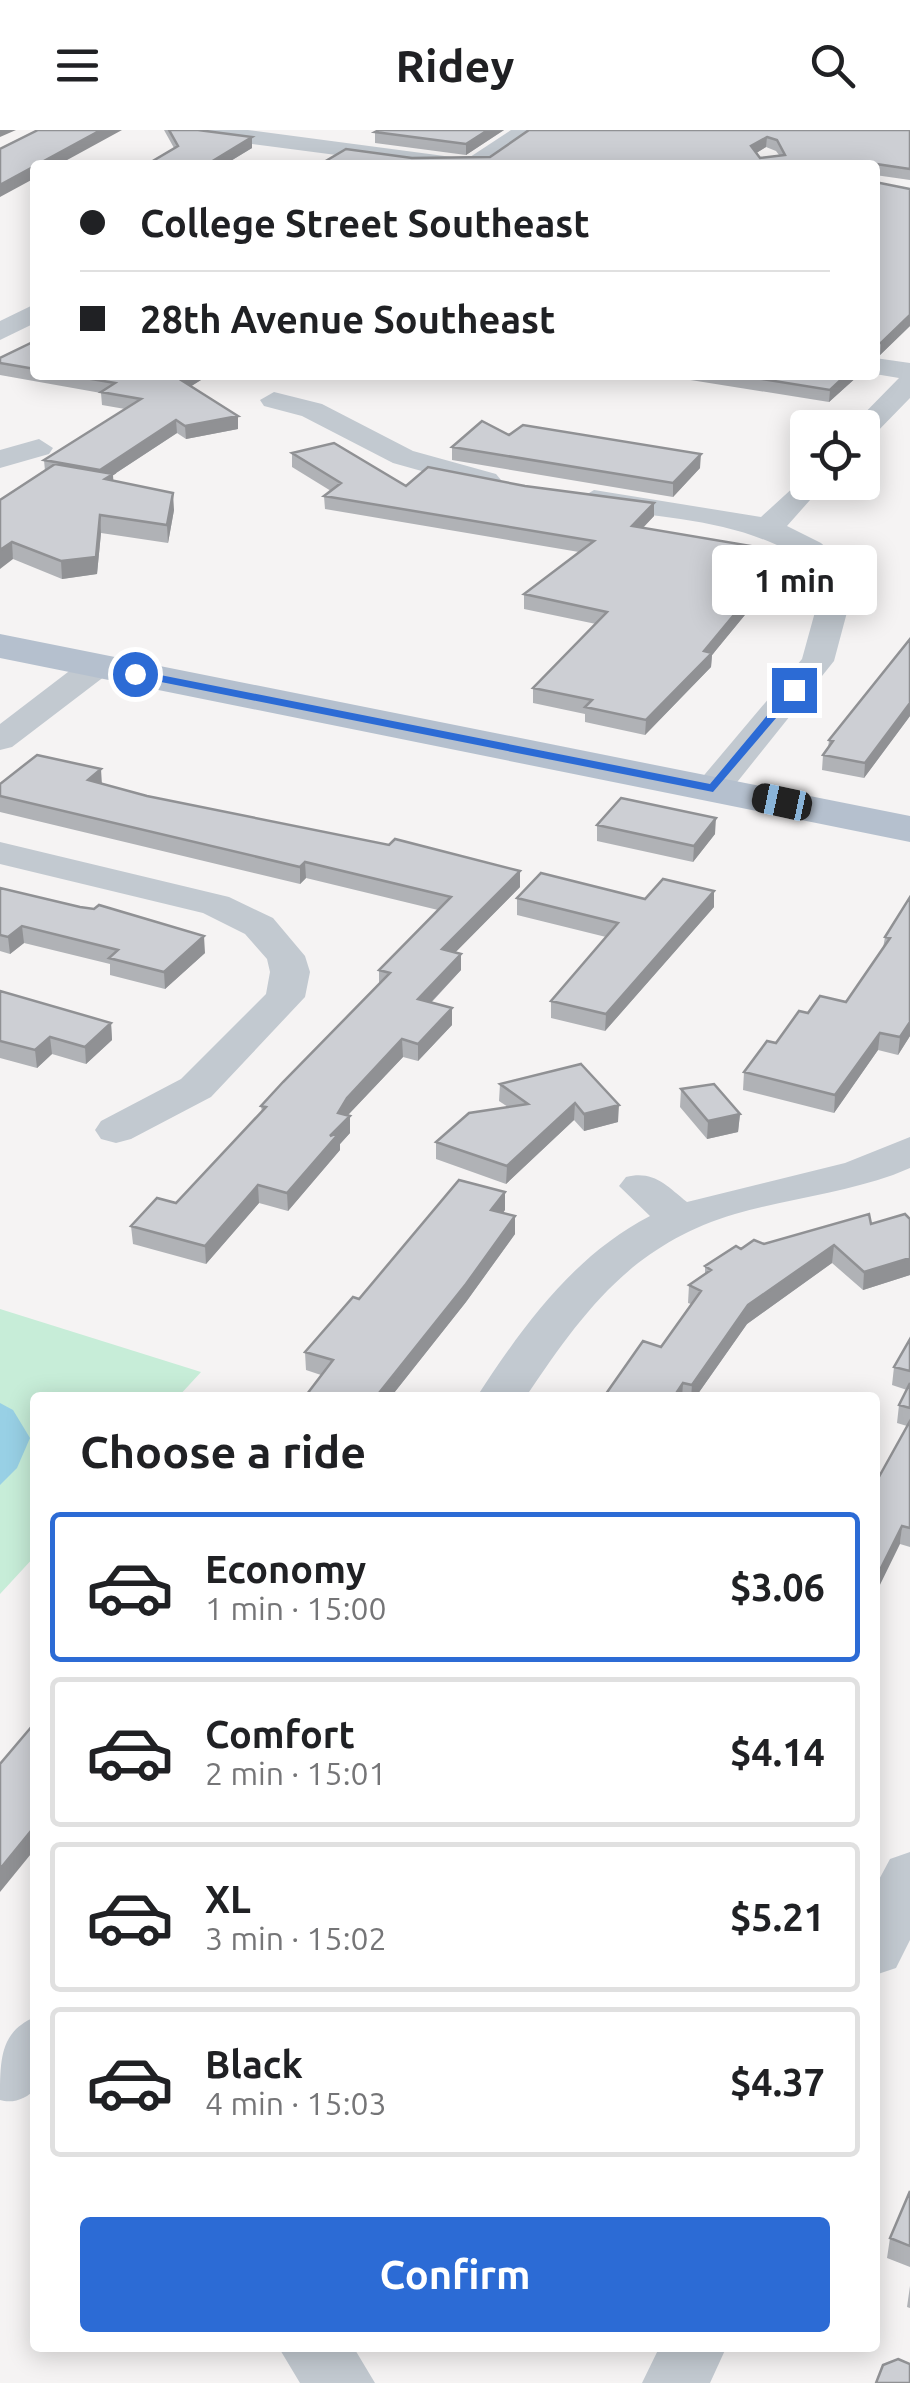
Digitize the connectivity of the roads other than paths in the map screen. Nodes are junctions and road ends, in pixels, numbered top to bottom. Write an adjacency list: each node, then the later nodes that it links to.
1 (198, 130): 3 (street)
2 (526, 130): 6 (street)
3 (324, 147): 4 (street); 5 (street)
4 (301, 160)
5 (425, 160)
6 (481, 160)
7 (30, 315): 8 (street)
8 (0, 332)
9 (880, 367): 10 (street)
10 (910, 372)
11 (910, 382): 13 (street)
12 (274, 400): 16 (street)
13 (880, 413)
14 (38, 448): 15 (street)
15 (0, 459)
16 (510, 484)
17 (561, 493): 19 (street)
18 (795, 500): 19 (street)
19 (766, 530): 23 (street)
20 (0, 646): 21 (main road)
21 (97, 666): 22 (street); 23 (main road)
22 (0, 740)
23 (713, 788): 24 (main road)
24 (910, 828)
25 (10, 855): 26 (street)
26 (116, 1130)
27 (905, 1159): 29 (street)
28 (641, 1186): 29 (street)
29 (678, 1217): 30 (street)
30 (504, 1392)
31 (910, 1874): 32 (street)
32 (880, 1941)
33 (316, 2352): 35 (street)
34 (690, 2352): 36 (street)
35 (341, 2383)
36 (676, 2383)

